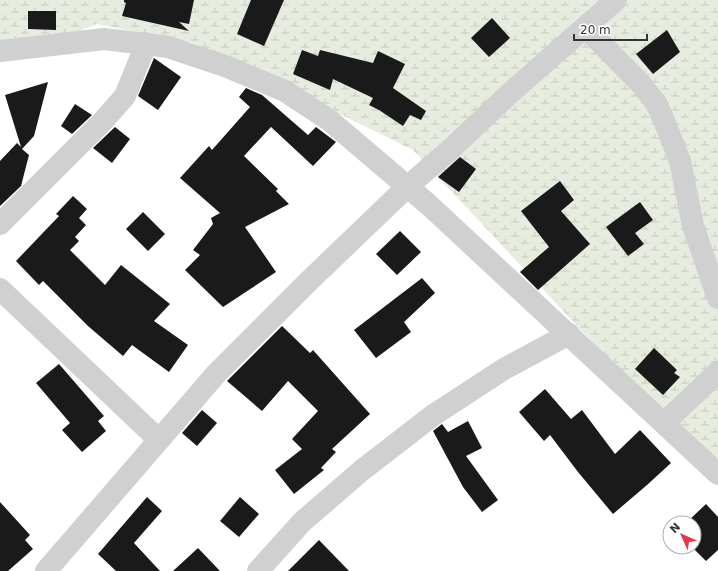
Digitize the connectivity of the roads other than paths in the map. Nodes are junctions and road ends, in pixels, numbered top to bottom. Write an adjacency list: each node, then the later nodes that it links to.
1 (616, 0): 2 (street)
2 (586, 28): 5 (street); 8 (street)
3 (146, 44): 4 (street); 5 (street); 6 (street)
4 (0, 51)
5 (407, 187): 9 (street); 12 (street)
6 (0, 224)
7 (0, 289): 12 (street)
8 (718, 298)
9 (569, 334): 11 (street); 15 (street)
10 (718, 372): 11 (street)
11 (664, 423): 13 (street)
12 (159, 440): 14 (street)
13 (718, 474)
14 (46, 571)
15 (258, 571)

